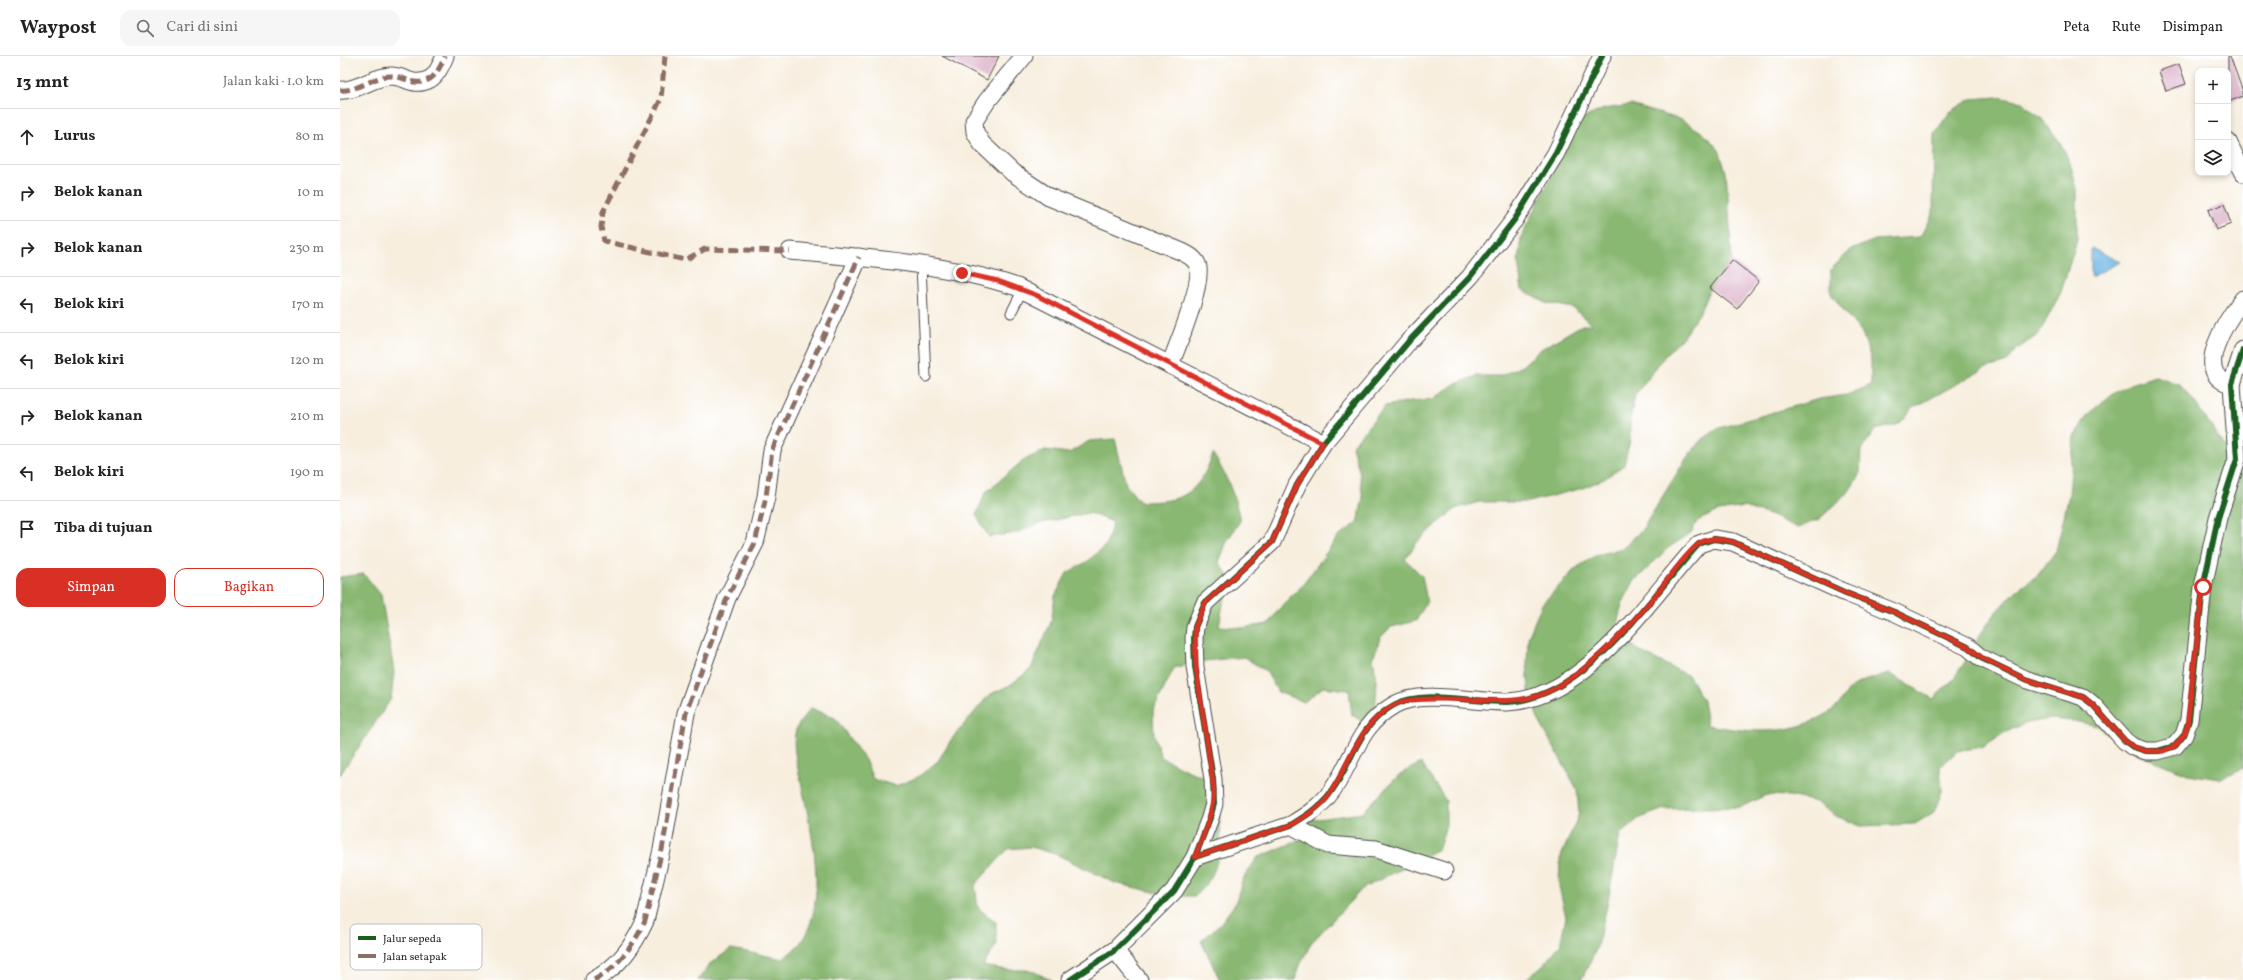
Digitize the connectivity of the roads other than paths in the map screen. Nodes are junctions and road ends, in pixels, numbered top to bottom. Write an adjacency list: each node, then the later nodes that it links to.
1 (445, 56): 4 (street)
2 (1024, 56): 14 (street)
3 (1602, 56): 17 (street)
4 (340, 90)
5 (2231, 148): 6 (street)
6 (2243, 173)
7 (790, 250): 8 (street)
8 (859, 257): 9 (street); 22 (street)
9 (922, 265): 10 (street); 15 (lane)
10 (1023, 289): 12 (lane); 14 (street)
11 (2243, 299): 16 (street)
12 (1011, 313)
13 (2243, 350): 16 (street)
14 (1170, 365): 17 (street)
15 (926, 377)
16 (2232, 384): 18 (street)
17 (1323, 443): 19 (street)
18 (1291, 825): 19 (street); 20 (street)
19 (1195, 857): 21 (street)
20 (1444, 871)
21 (1115, 950): 23 (street); 24 (street)
22 (594, 980)
23 (1070, 980)
24 (1139, 980)

